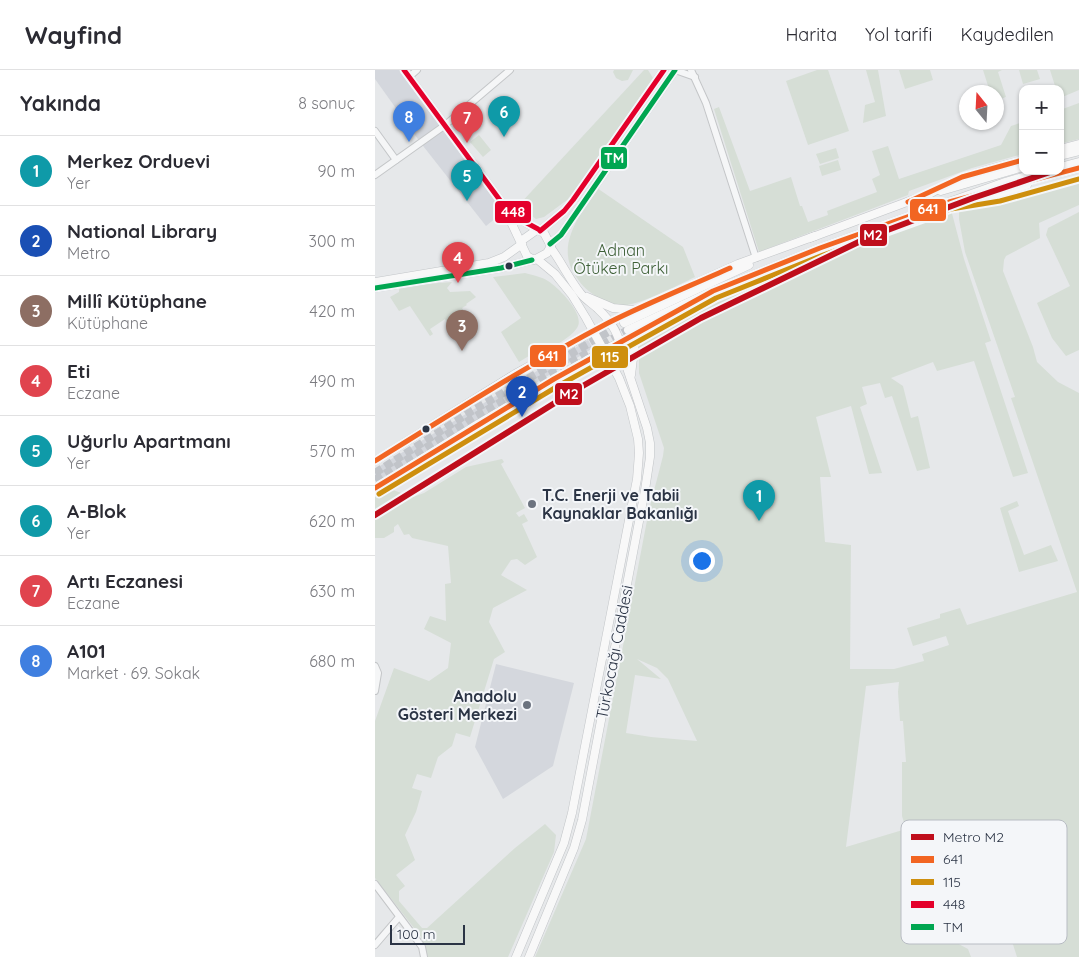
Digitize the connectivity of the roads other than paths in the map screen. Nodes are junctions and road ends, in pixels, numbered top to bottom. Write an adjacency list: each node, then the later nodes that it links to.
1 (417, 70): 5 (street)
2 (511, 70): 7 (street)
3 (675, 70): 6 (street); 29 (main road)
4 (662, 71): 26 (main road)
5 (406, 73): 7 (main road)
6 (693, 73): 30 (street)
7 (444, 126): 15 (street); 25 (main road)
8 (375, 131): 15 (street)
9 (1079, 144): 10 (main road)
10 (1064, 148)
11 (1079, 151): 12 (main road)
12 (1064, 155)
13 (1079, 155): 14 (main road)
14 (1064, 158)
15 (396, 160): 21 (street)
16 (1019, 161): 23 (main road)
17 (1079, 162): 18 (main road)
18 (1064, 166)
19 (1019, 168): 23 (main road)
20 (1079, 169): 24 (main road)
21 (375, 175)
22 (1029, 175): 24 (main road)
23 (931, 193): 27 (main road)
24 (949, 202): 37 (main road)
25 (502, 203): 26 (main road, Türkocağı Caddesi); 28 (main road, Türkocağı Caddesi)
26 (539, 230): 28 (main road); 29 (main road, Türkocağı Caddesi)
27 (815, 236): 30 (main road); 37 (main road)
28 (521, 242): 31 (main road, Türkocağı Caddesi); 32 (main road)
29 (550, 246): 31 (main road); 34 (main road, Türkocağı Caddesi)
30 (757, 258): 35 (main road)
31 (534, 259): 33 (main road); 38 (main road, Türkocağı Caddesi)
32 (375, 282)
33 (375, 288)
34 (583, 296): 35 (main road); 36 (main road, Türkocağı Caddesi)
35 (635, 310): 36 (main road)
36 (610, 322): 38 (main road); 39 (main road, Türkocağı Caddesi)
37 (629, 329): 39 (main road); 43 (main road)
38 (593, 332): 40 (main road, Türkocağı Caddesi); 44 (main road)
39 (621, 342): 40 (main road); 43 (main road, Türkocağı Caddesi)
40 (603, 351): 41 (main road); 42 (main road, Türkocağı Caddesi)
41 (583, 363): 42 (main road); 45 (main road)
42 (613, 367): 47 (main road, Türkocağı Caddesi)
43 (631, 379): 46 (main road, Türkocağı Caddesi)
44 (377, 459)
45 (375, 488)
46 (617, 639): 47 (main road); 51 (main road, Türkocağı Caddesi)
47 (606, 640): 50 (main road, Türkocağı Caddesi)
48 (375, 666): 49 (street)
49 (375, 691)
50 (564, 843): 51 (main road); 56 (main road, Türkocağı Caddesi)
51 (574, 848): 57 (main road, Türkocağı Caddesi)
52 (375, 884): 53 (street)
53 (399, 917): 54 (street); 55 (street)
54 (375, 945)
55 (424, 957)
56 (516, 957)
57 (529, 957)

